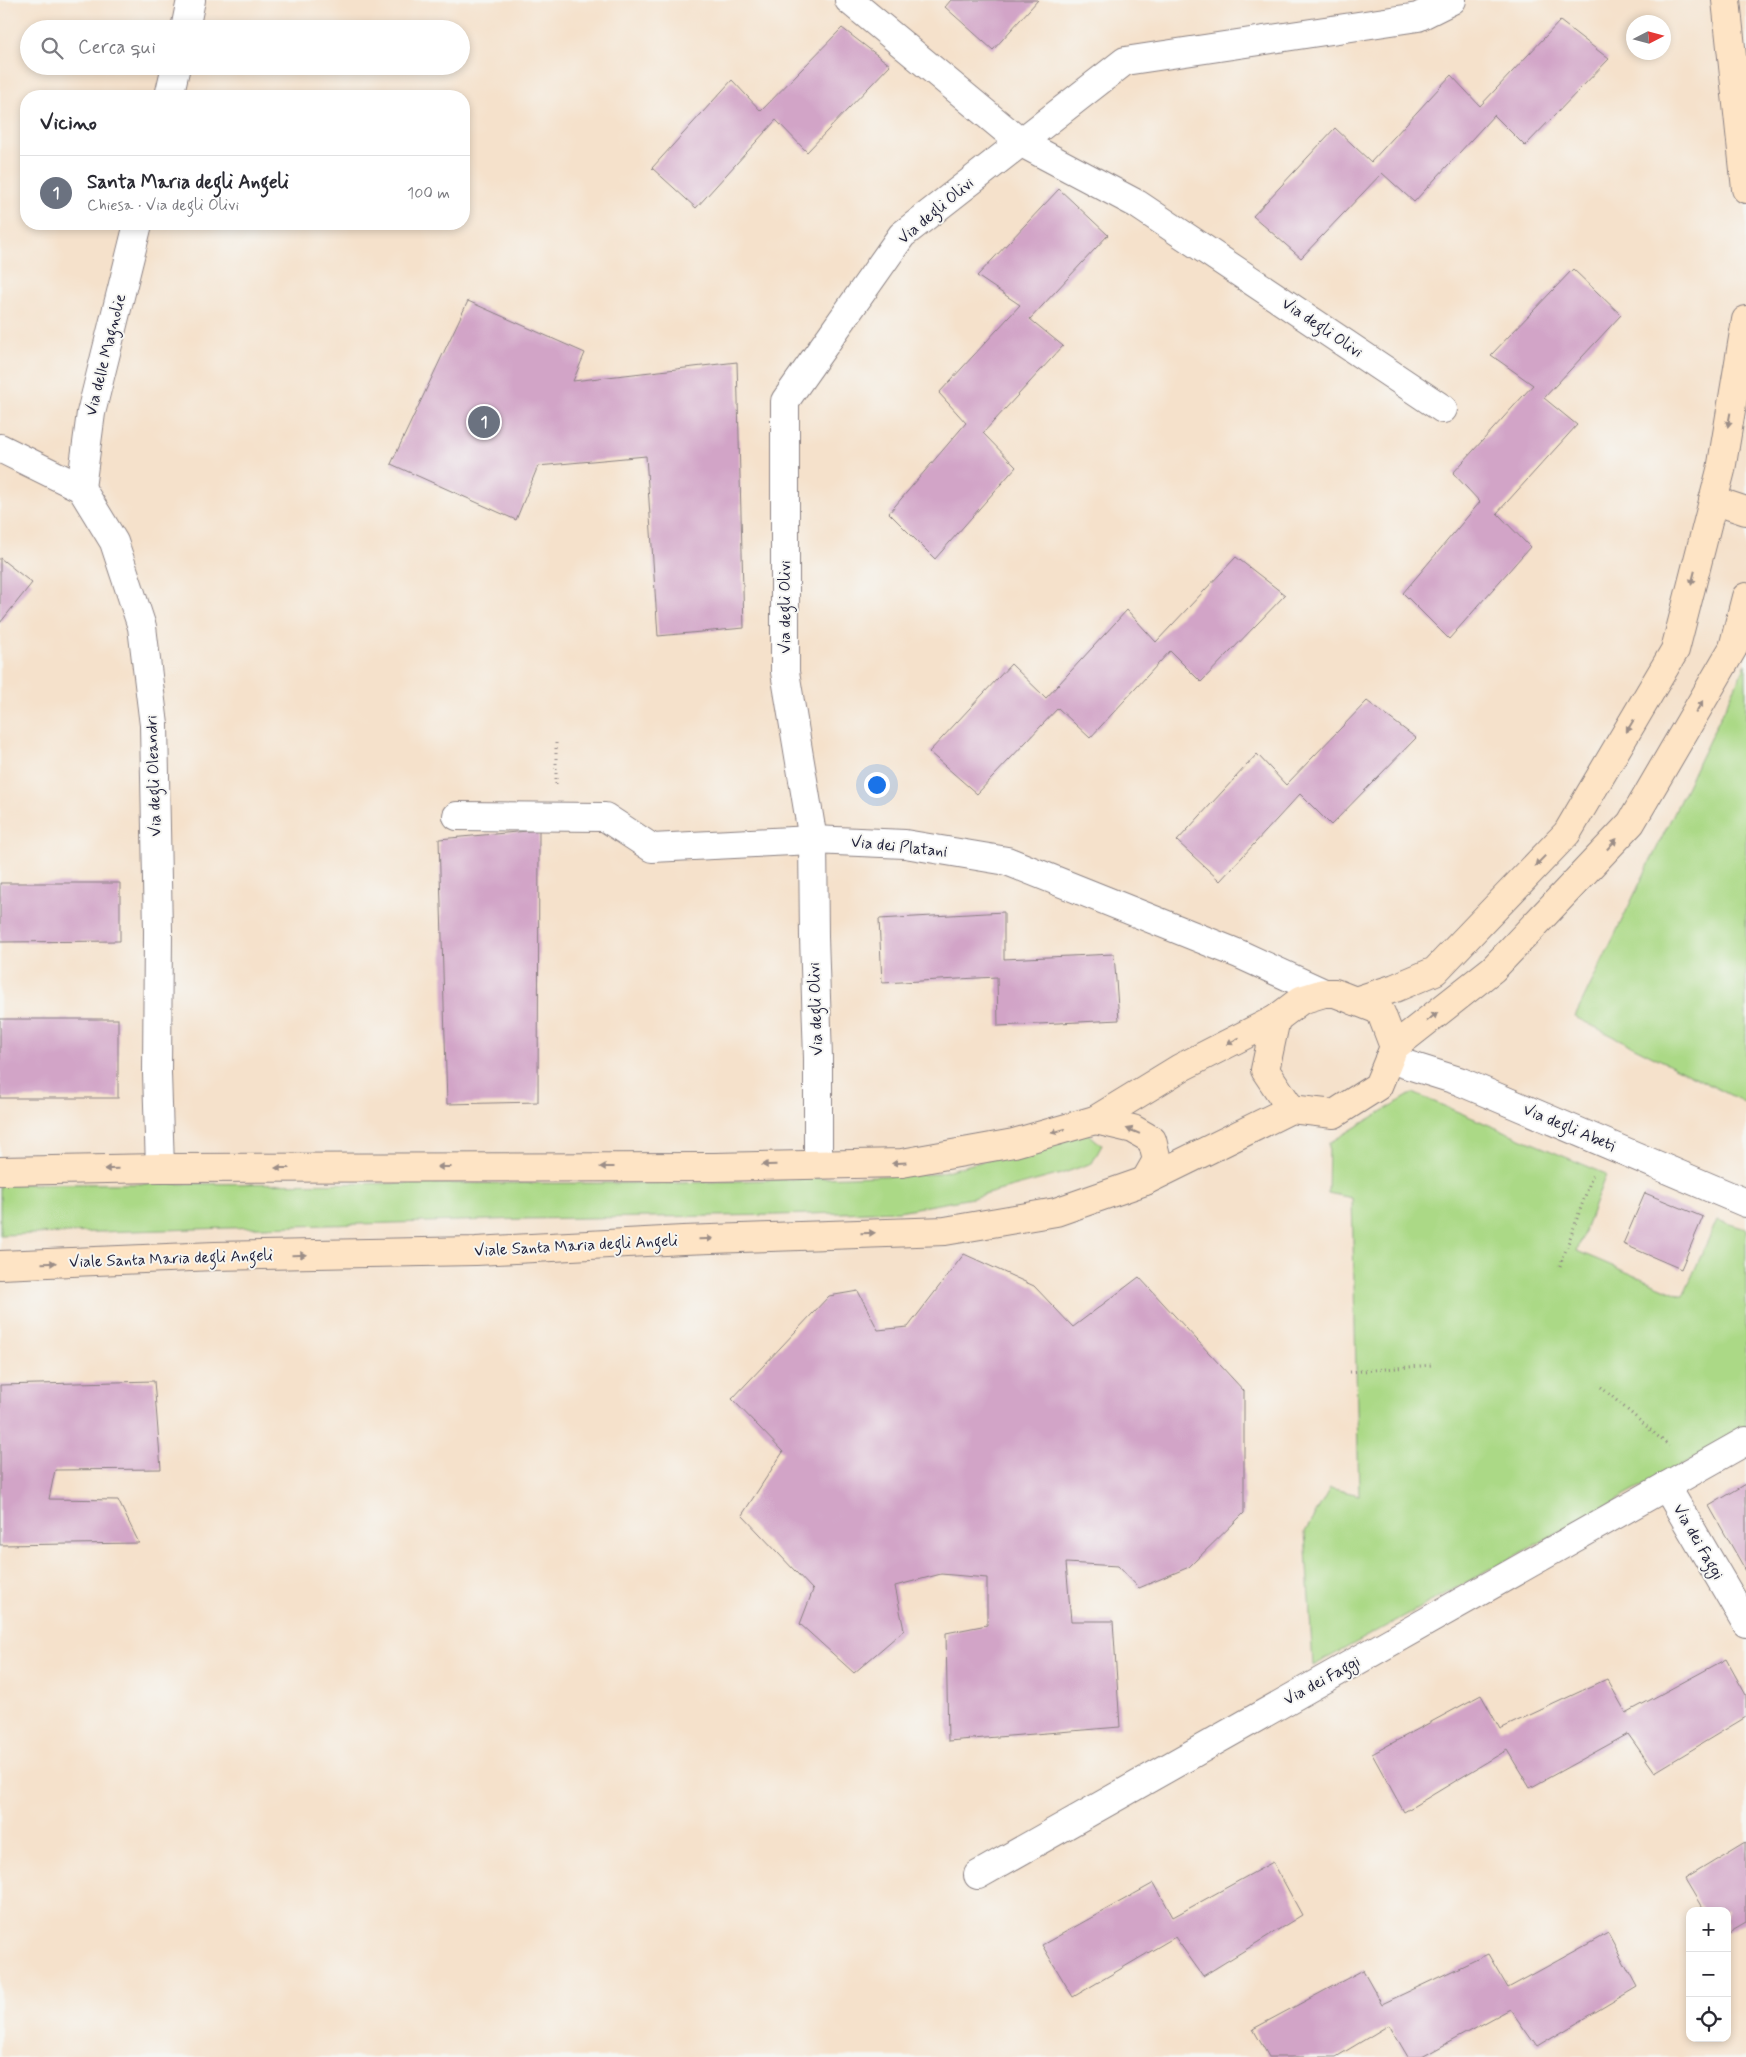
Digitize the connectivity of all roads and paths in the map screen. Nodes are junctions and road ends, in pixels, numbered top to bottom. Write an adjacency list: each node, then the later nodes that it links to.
1 (191, 0): 5 (street)
2 (850, 0): 8 (street, Via degli Olivi)
3 (1452, 0): 8 (street, Via degli Olivi)
4 (1726, 0): 9 (street)
5 (187, 20)
6 (174, 75): 7 (street)
7 (170, 90)
8 (1020, 142): 12 (street, Via degli Olivi); 22 (street, Via degli Olivi)
9 (1746, 189)
10 (137, 230): 14 (street, Via delle Magnolie)
11 (1746, 320): 15 (street, one-way to 15)
12 (1443, 409)
13 (0, 448): 14 (street)
14 (81, 488): 32 (street, Via degli Oleandri)
15 (1713, 500): 16 (street); 21 (street, one-way to 21)
16 (1746, 511)
17 (1746, 597): 23 (street, one-way to 17)
18 (556, 743): 19 (path)
19 (556, 792)
20 (457, 816): 22 (street, Via dei Platani)
21 (1566, 833): 23 (street); 25 (street, one-way to 25)
22 (813, 840): 24 (street, Via dei Platani); 31 (street, Via degli Olivi)
23 (1591, 865): 27 (street, one-way to 23)
24 (1324, 993): 25 (street); 26 (street)
25 (1355, 1001): 27 (street)
26 (1276, 1019): 28 (street); 29 (street, one-way to 29)
27 (1392, 1053): 28 (street); 30 (street, Via degli Abeti)
28 (1291, 1109): 34 (street, Viale Santa Maria degli Angeli)
29 (1095, 1120): 31 (street, one-way to 31); 34 (street, one-way to 29)
30 (1605, 1142): 35 (street, Via degli Abeti); 37 (path)
31 (818, 1164): 32 (street, one-way to 32)
32 (160, 1168): 33 (street, one-way to 33)
33 (0, 1171)
34 (1145, 1181): 36 (street, Viale Santa Maria degli Angeli, one-way to 34)
35 (1746, 1203)
36 (0, 1265)
37 (1560, 1266)
38 (1432, 1365): 39 (path)
39 (1350, 1372)
40 (1601, 1387): 42 (path)
41 (1746, 1441): 42 (street, Via dei Faggi)
42 (1696, 1469): 43 (street, Via dei Faggi)
43 (1666, 1486): 44 (street, Via dei Faggi); 45 (street, Via dei Faggi)
44 (1746, 1623)
45 (978, 1875)

